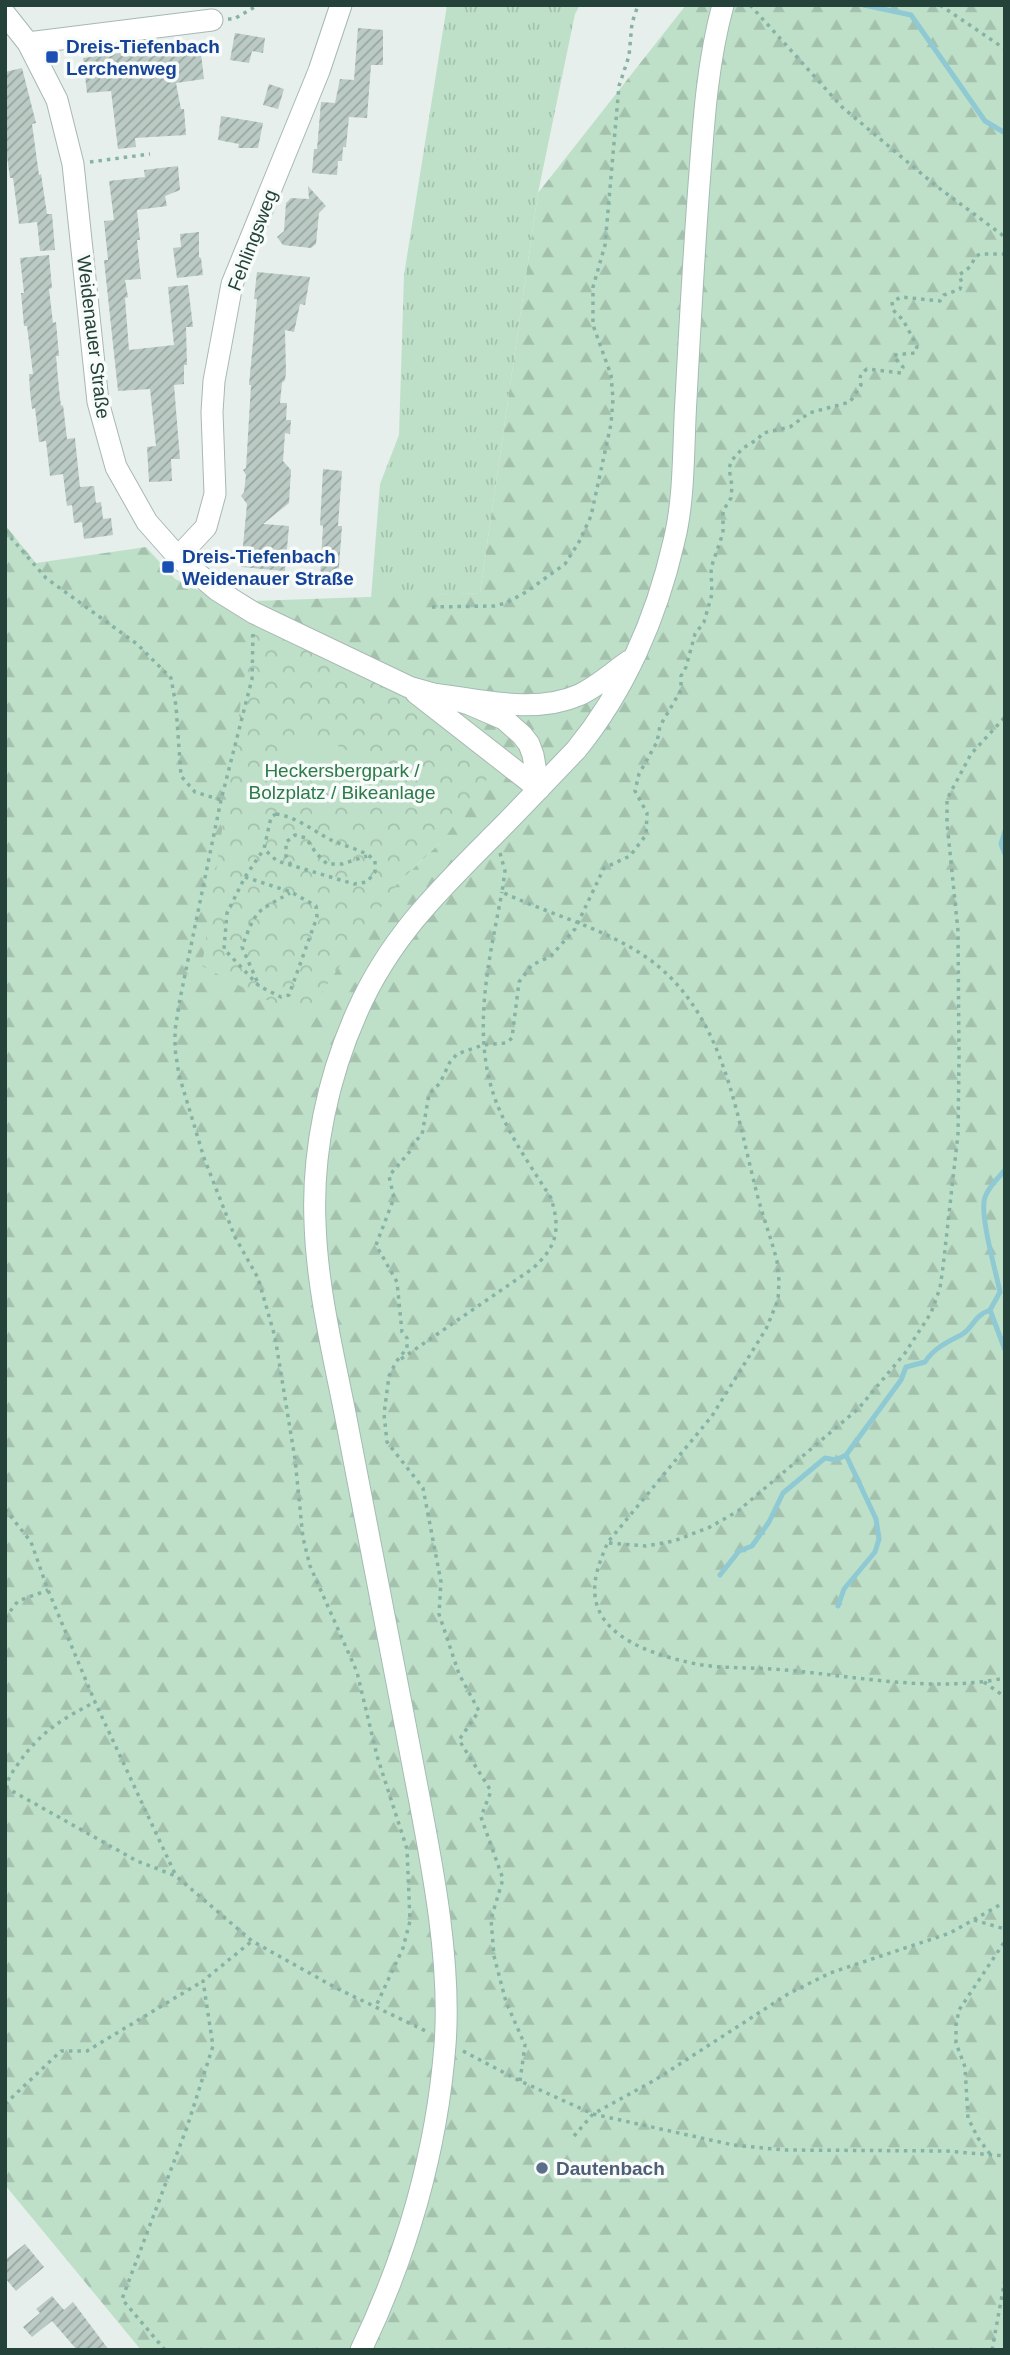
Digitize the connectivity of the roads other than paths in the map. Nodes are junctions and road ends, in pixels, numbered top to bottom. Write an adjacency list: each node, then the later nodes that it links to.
1 (341, 5): 6 (street, Fehlingsweg)
2 (723, 5): 7 (street)
3 (5, 14): 5 (street, Weidenauer Straße)
4 (212, 20): 5 (street)
5 (28, 43): 6 (street, Weidenauer Straße)
6 (178, 557): 8 (street, Weidenauer Straße)
7 (634, 658): 9 (street); 10 (street)
8 (409, 687): 9 (street, Weidenauer Straße); 10 (street, Weidenauer Straße)
9 (432, 694): 10 (street, Weidenauer Straße)
10 (538, 789): 11 (street)
11 (361, 2350)

